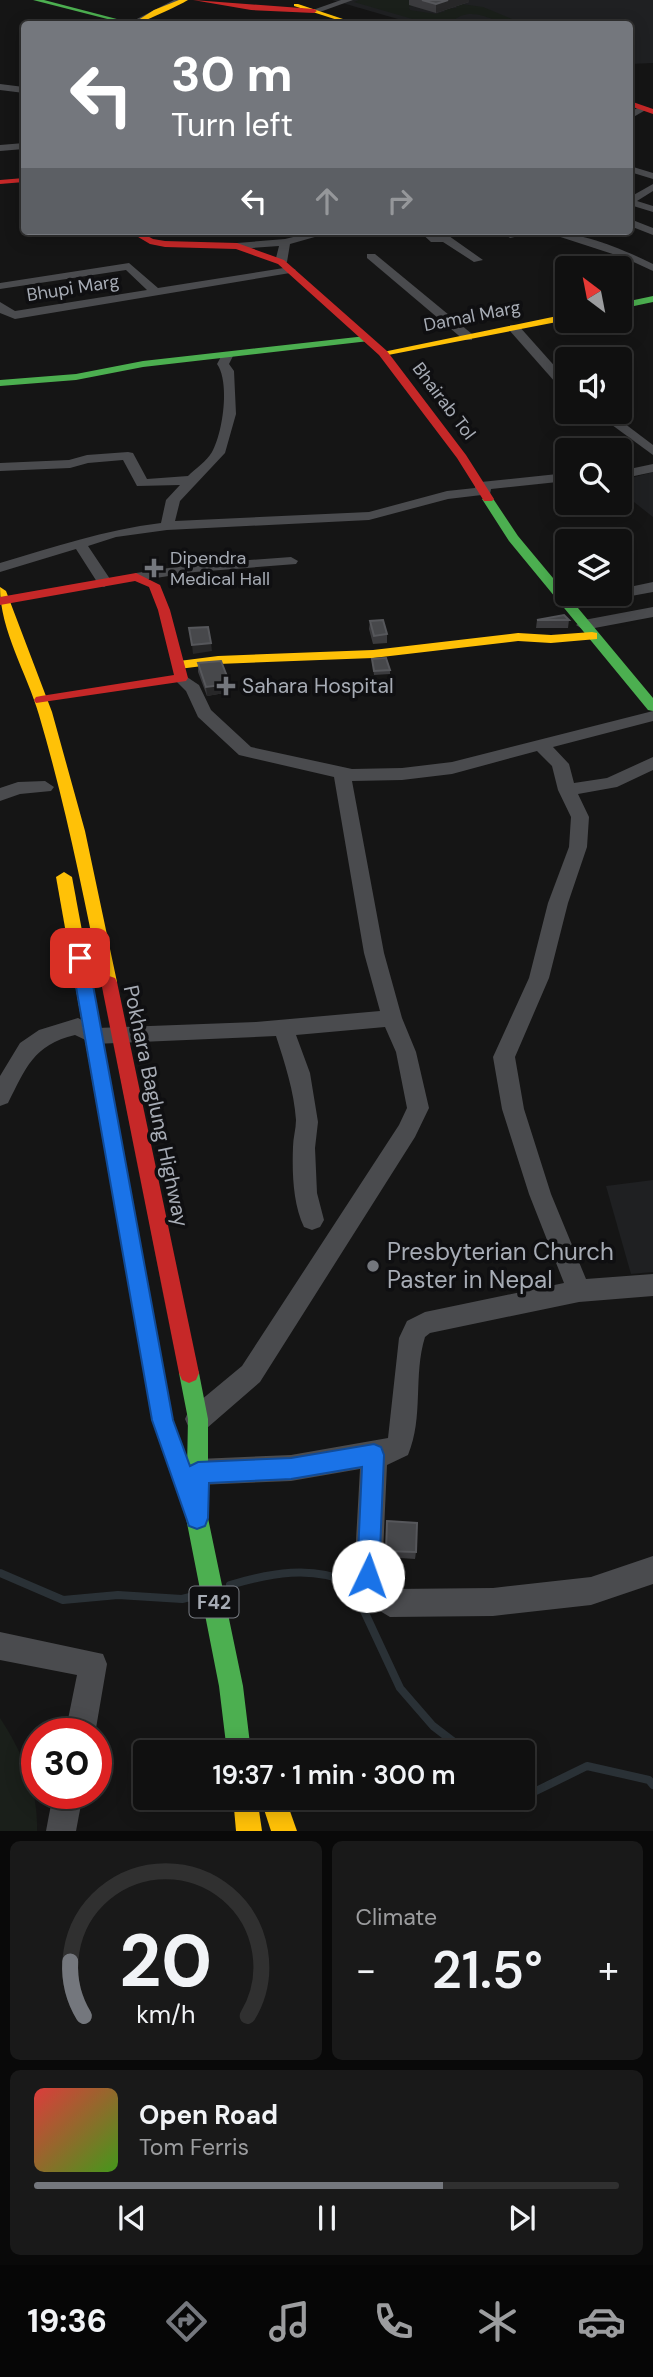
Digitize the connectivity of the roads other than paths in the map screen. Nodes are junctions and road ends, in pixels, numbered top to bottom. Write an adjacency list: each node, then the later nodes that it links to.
1 (36, 0): 8 (main road)
2 (180, 0): 10 (street)
3 (185, 0): 9 (main road)
4 (196, 0): 7 (main road)
5 (283, 0): 7 (main road)
6 (349, 0): 7 (street)
7 (314, 11): 11 (main road)
8 (121, 21)
9 (138, 21)
10 (139, 21)
11 (346, 21)
12 (0, 87): 13 (street)
13 (21, 90)
14 (21, 146): 15 (street)
15 (0, 148)
16 (633, 170): 17 (street)
17 (653, 176)
18 (21, 180): 19 (main road)
19 (0, 183)
20 (653, 187): 21 (street)
21 (633, 199)
22 (633, 202): 23 (street)
23 (653, 209)
24 (633, 223): 25 (street)
25 (653, 232)
26 (139, 235): 30 (main road)
27 (429, 235): 32 (street)
28 (560, 235): 34 (street)
29 (291, 237): 30 (street); 33 (street)
30 (237, 246): 33 (main road)
31 (371, 257): 42 (street)
32 (478, 260)
33 (285, 266): 36 (street, Bhupi Marg); 43 (main road, Bhairab Tol)
34 (653, 268)
35 (0, 286): 36 (street, Bhupi Marg)
36 (155, 292): 39 (street, Bhupi Marg)
37 (653, 299): 38 (main road)
38 (632, 303)
39 (0, 304)
40 (555, 319): 41 (main road, Damal Marg)
41 (514, 328): 42 (main road, Damal Marg); 46 (street)
42 (468, 337): 44 (main road, Damal Marg)
43 (366, 339): 44 (main road, Bhairab Tol); 45 (main road)
44 (383, 353): 55 (main road, Bhairab Tol)
45 (227, 356): 47 (main road); 54 (street)
46 (555, 374)
47 (0, 383)
48 (616, 424): 49 (street)
49 (653, 452)
50 (0, 467): 54 (street)
51 (653, 468): 52 (street)
52 (632, 472)
53 (555, 479): 55 (street)
54 (194, 480): 56 (street)
55 (483, 488): 56 (street); 63 (main road, Bhairab Tol)
56 (167, 526): 57 (street)
57 (79, 543): 59 (street); 61 (street)
58 (291, 561): 60 (street)
59 (0, 568)
60 (136, 577): 61 (main road); 69 (main road)
61 (104, 582): 65 (main road)
62 (653, 587): 64 (street)
63 (555, 590)
64 (632, 591)
65 (1, 597): 70 (main road, Pokhara Baglung Highway / F42)
66 (568, 606): 68 (main road, Bhairab Tol)
67 (653, 612): 68 (street)
68 (588, 630): 69 (main road); 71 (main road, Bhairab Tol)
69 (180, 671): 70 (main road); 75 (street)
70 (41, 700): 83 (main road, Pokhara Baglung Highway / F42)
71 (653, 707)
72 (653, 716): 73 (street)
73 (541, 745): 75 (street); 77 (street)
74 (653, 763): 77 (street)
75 (342, 774): 81 (street)
76 (43, 781): 78 (street); 79 (main road)
77 (567, 790): 88 (street)
78 (0, 795)
79 (50, 808)
80 (60, 855): 84 (main road, F42)
81 (392, 1018): 82 (street); 89 (street)
82 (284, 1028): 83 (street); 86 (street)
83 (120, 1035): 84 (street); 89 (main road, Pokhara Baglung Highway / F42)
84 (94, 1036): 85 (street); 92 (main road, F42)
85 (0, 1097)
86 (312, 1220)
87 (653, 1285): 88 (street)
88 (579, 1291): 90 (street)
89 (198, 1419): 91 (main road, Pokhara Baglung Highway / F42)
90 (374, 1455): 91 (street); 93 (street)
91 (198, 1472): 92 (main road, F42)
92 (197, 1518): 95 (main road, F42)
93 (653, 1570)
94 (0, 1646): 96 (street)
95 (231, 1686): 97 (main road, F42); 98 (main road, F42)
96 (83, 1718)
97 (238, 1740)
98 (251, 1740)
99 (65, 1809): 102 (street)
100 (247, 1810): 103 (main road)
101 (277, 1810): 104 (main road)
102 (61, 1831)
103 (249, 1831)
104 (284, 1831)

